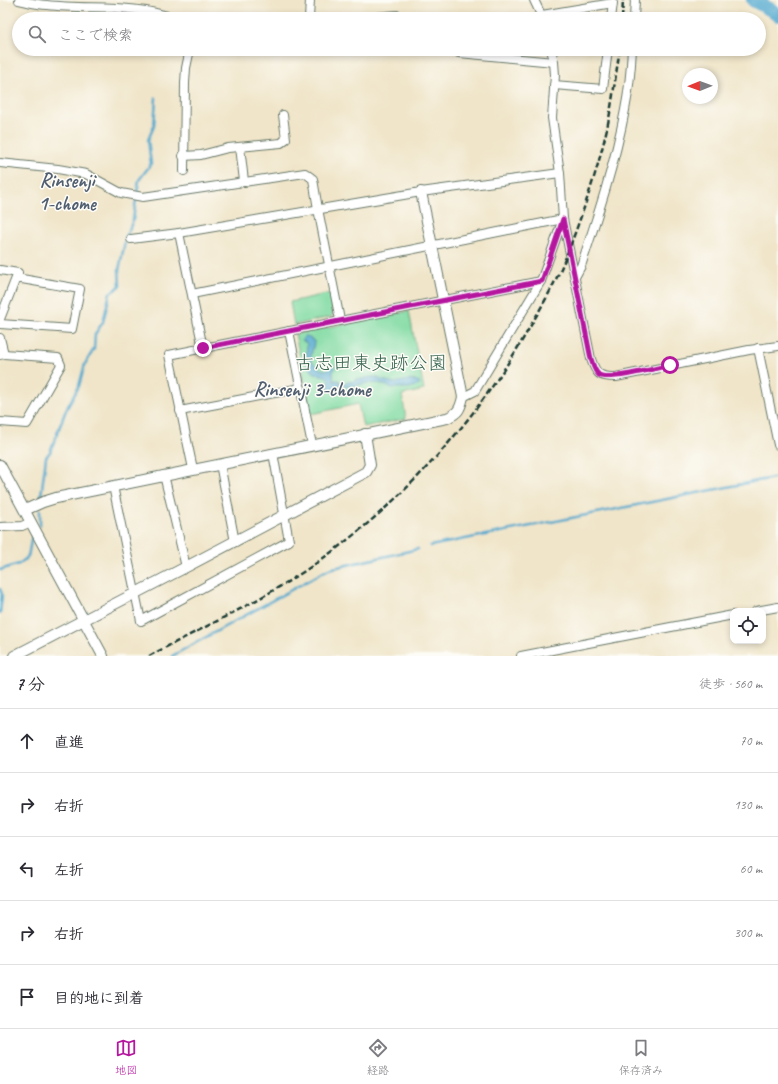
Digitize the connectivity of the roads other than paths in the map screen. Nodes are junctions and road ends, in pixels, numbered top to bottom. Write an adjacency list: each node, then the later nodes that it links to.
1 (20, 0): 5 (street)
2 (310, 0): 7 (street)
3 (534, 0): 8 (street)
4 (636, 0): 11 (street)
5 (78, 3): 6 (street)
6 (152, 12)
7 (309, 12)
8 (540, 12)
9 (567, 12): 10 (street)
10 (611, 12)
11 (635, 12)
12 (189, 56): 21 (street)
13 (491, 56): 17 (street)
14 (553, 56): 17 (street)
15 (607, 56): 18 (street)
16 (631, 56): 34 (street)
17 (554, 62): 18 (street)
18 (554, 85): 24 (street)
19 (283, 115): 20 (street)
20 (240, 147): 21 (street); 25 (street)
21 (183, 156): 23 (street)
22 (0, 164): 25 (street)
23 (184, 171)
24 (560, 173): 26 (street); 28 (street)
25 (244, 181): 27 (street)
26 (421, 192): 27 (street); 31 (street)
27 (318, 209): 29 (street); 32 (street)
28 (563, 219): 31 (street); 34 (street); 36 (street)
29 (179, 233): 30 (street); 37 (street)
30 (131, 238)
31 (432, 245): 32 (street); 38 (street)
32 (330, 267): 37 (street); 40 (street)
33 (0, 270): 35 (street)
34 (576, 277): 46 (street)
35 (18, 279): 39 (street); 41 (street)
36 (542, 281): 38 (street); 49 (street)
37 (192, 294): 45 (street)
38 (443, 300): 40 (street); 49 (street)
39 (0, 319)
40 (340, 320): 42 (street)
41 (0, 324)
42 (289, 331): 45 (street); 48 (street)
43 (0, 338): 47 (street)
44 (778, 346): 46 (street)
45 (203, 348): 50 (street)
46 (758, 348): 54 (street)
47 (2, 354): 51 (street)
48 (300, 388): 50 (street); 53 (street)
49 (463, 397): 52 (street)
50 (180, 411): 58 (street)
51 (0, 422)
52 (365, 434): 53 (street); 62 (street)
53 (312, 445): 55 (street)
54 (778, 445)
55 (273, 453): 56 (street); 62 (street)
56 (220, 464): 58 (street); 65 (street)
57 (0, 465): 61 (street)
58 (193, 469): 59 (street)
59 (164, 476): 60 (street); 66 (street)
60 (113, 486): 61 (street); 67 (street)
61 (25, 510): 63 (street)
62 (286, 514): 65 (street); 67 (street)
63 (31, 522): 64 (street); 71 (street)
64 (0, 527)
65 (235, 542): 66 (street)
66 (186, 567): 67 (street)
67 (135, 594): 71 (street)
68 (778, 607): 69 (street)
69 (766, 609)
70 (730, 616): 74 (street)
71 (83, 621): 72 (street); 73 (street)
72 (14, 656)
73 (103, 656)
74 (521, 656)

